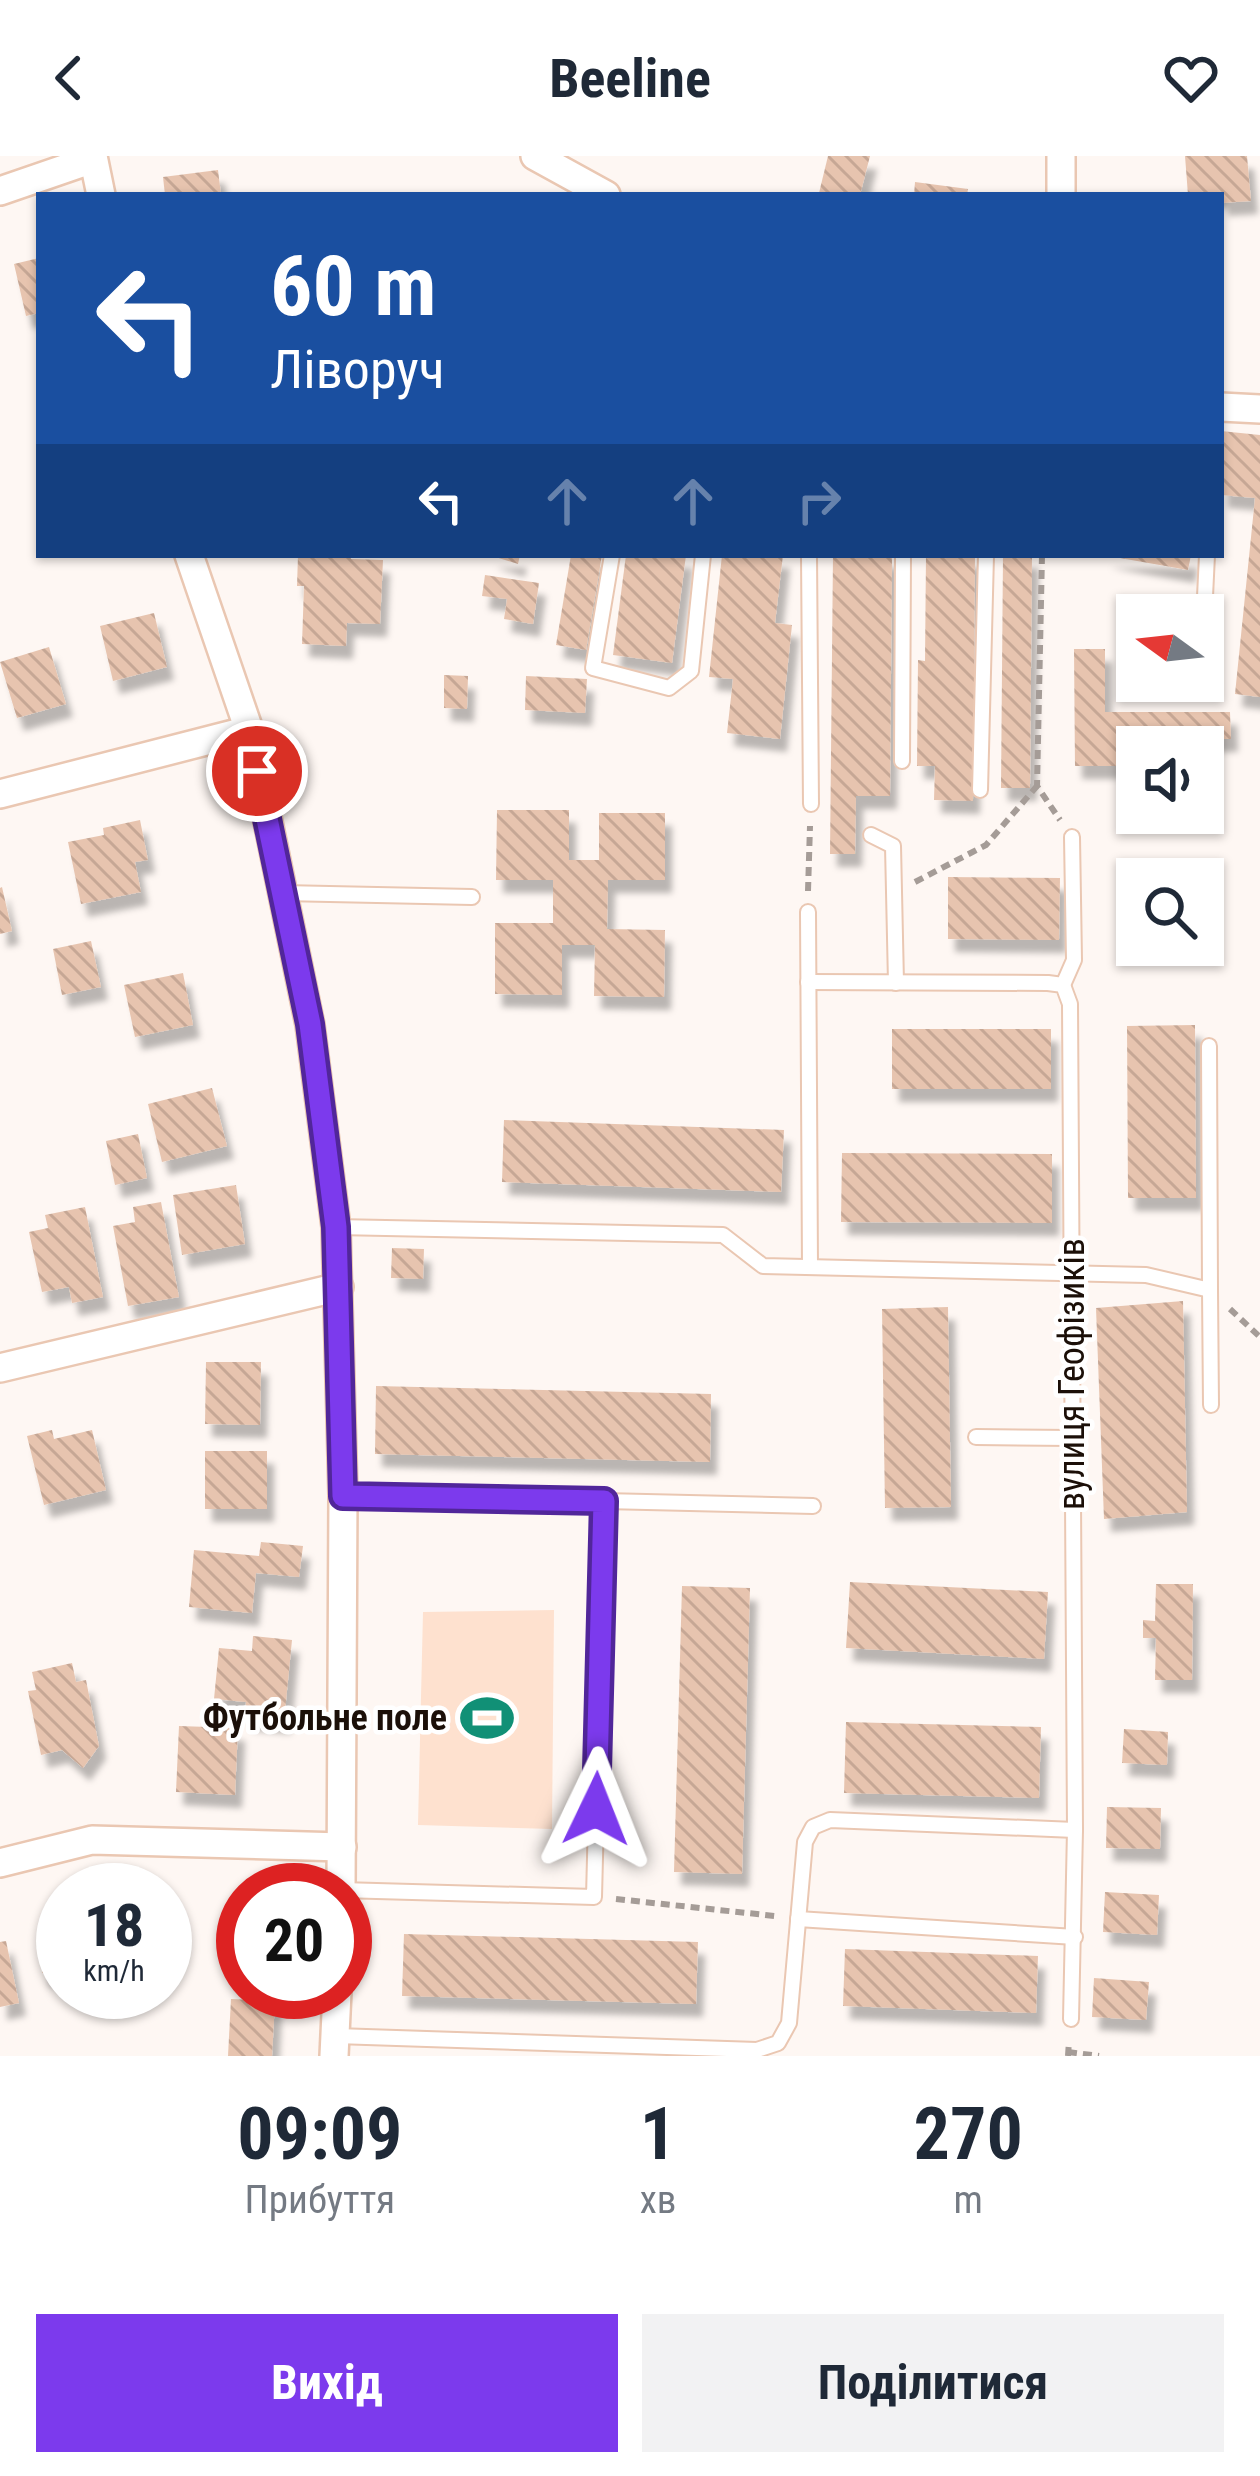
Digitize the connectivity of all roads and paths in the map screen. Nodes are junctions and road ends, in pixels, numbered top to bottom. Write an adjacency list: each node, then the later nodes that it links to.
1 (536, 156): 6 (street)
2 (1060, 156): 7 (street)
3 (93, 157): 4 (street); 5 (street)
4 (0, 191)
5 (100, 192)
6 (601, 192)
7 (1061, 192)
8 (1224, 407): 9 (street)
9 (1260, 409)
10 (190, 558): 19 (street)
11 (611, 558): 12 (lane)
12 (703, 558)
13 (809, 558): 24 (lane)
14 (903, 558): 20 (lane)
15 (986, 558): 22 (lane)
16 (1042, 558): 21 (path)
17 (1207, 558): 18 (lane)
18 (1205, 594)
19 (249, 730): 23 (street); 27 (street)
20 (902, 761)
21 (1036, 786): 26 (path); 28 (path)
22 (980, 790)
23 (0, 794)
24 (811, 804): 30 (path)
25 (872, 836): 28 (lane)
26 (1072, 837): 33 (lane, вулиця Геофізиків)
27 (282, 893): 29 (lane); 35 (street)
28 (894, 893): 32 (lane)
29 (472, 897)
30 (808, 912): 31 (lane)
31 (808, 982): 32 (lane); 36 (lane)
32 (896, 983): 33 (lane)
33 (1063, 986): 37 (lane, вулиця Геофізиків)
34 (1209, 1046): 39 (lane)
35 (336, 1227): 36 (lane); 38 (street)
36 (810, 1266): 37 (lane)
37 (1071, 1274): 39 (lane); 43 (lane, вулиця Геофізиків)
38 (339, 1286): 40 (street); 44 (street)
39 (1210, 1290): 41 (lane)
40 (0, 1368)
41 (1211, 1405)
42 (976, 1437): 43 (lane)
43 (1072, 1438): 47 (lane, вулиця Геофізиків)
44 (343, 1496): 45 (lane); 48 (street)
45 (604, 1501): 46 (lane); 52 (lane)
46 (813, 1506)
47 (1075, 1830): 53 (lane); 54 (lane, вулиця Геофізиків)
48 (342, 1847): 49 (street); 50 (street)
49 (0, 1863)
50 (342, 1863)
51 (372, 1891): 52 (lane)
52 (594, 1897): 53 (path)
53 (798, 1919): 54 (lane); 59 (lane)
54 (1075, 1937): 55 (lane, вулиця Геофізиків)
55 (1071, 2019)
56 (334, 2046): 57 (lane)
57 (610, 2050): 59 (lane)
58 (1068, 2052): 60 (path)
59 (756, 2053)
60 (1099, 2056)

